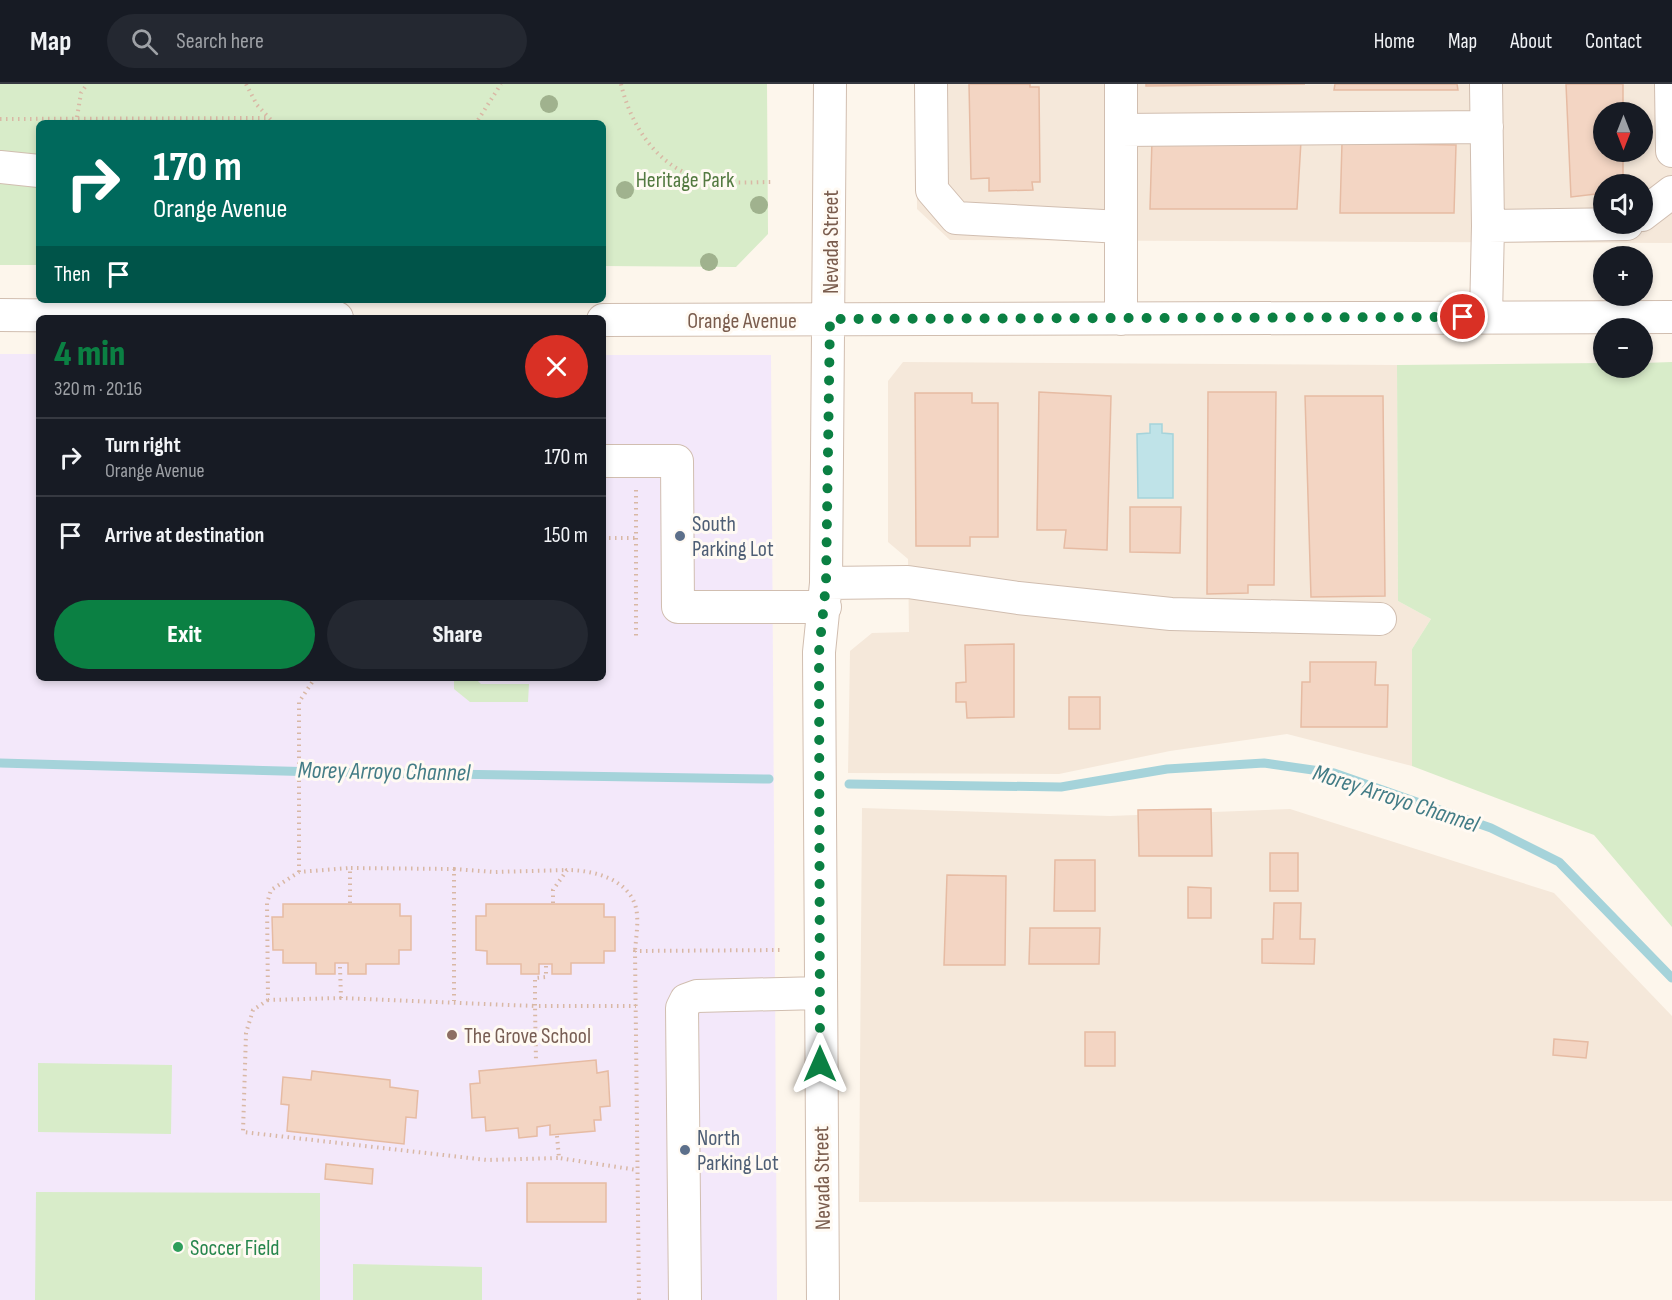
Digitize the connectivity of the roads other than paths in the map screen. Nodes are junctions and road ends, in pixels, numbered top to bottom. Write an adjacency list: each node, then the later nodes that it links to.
1 (830, 84): 21 (street, Nevada Street)
2 (931, 84): 15 (street)
3 (1121, 84): 7 (street)
4 (1486, 84): 6 (street)
5 (1671, 84): 8 (street)
6 (1487, 128): 7 (street); 14 (street)
7 (1121, 130): 15 (street)
8 (1672, 151)
9 (0, 167): 10 (street)
10 (36, 171)
11 (1672, 192): 12 (street)
12 (1653, 207)
13 (1593, 224): 14 (street)
14 (1488, 226): 19 (street)
15 (1121, 227): 22 (street)
16 (53, 308): 17 (street); 18 (street)
17 (0, 315)
18 (181, 315)
19 (1486, 316): 20 (street, Orange Avenue); 22 (street, Orange Avenue)
20 (1672, 317)
21 (830, 319): 22 (street, Orange Avenue); 23 (street, Orange Avenue); 25 (street, Nevada Street)
22 (1122, 319)
23 (606, 320)
24 (606, 461): 25 (street)
25 (825, 595): 26 (street); 27 (street, Nevada Street)
26 (1380, 619)
27 (820, 993): 28 (street); 29 (street, Nevada Street)
28 (685, 1300)
29 (822, 1300)

